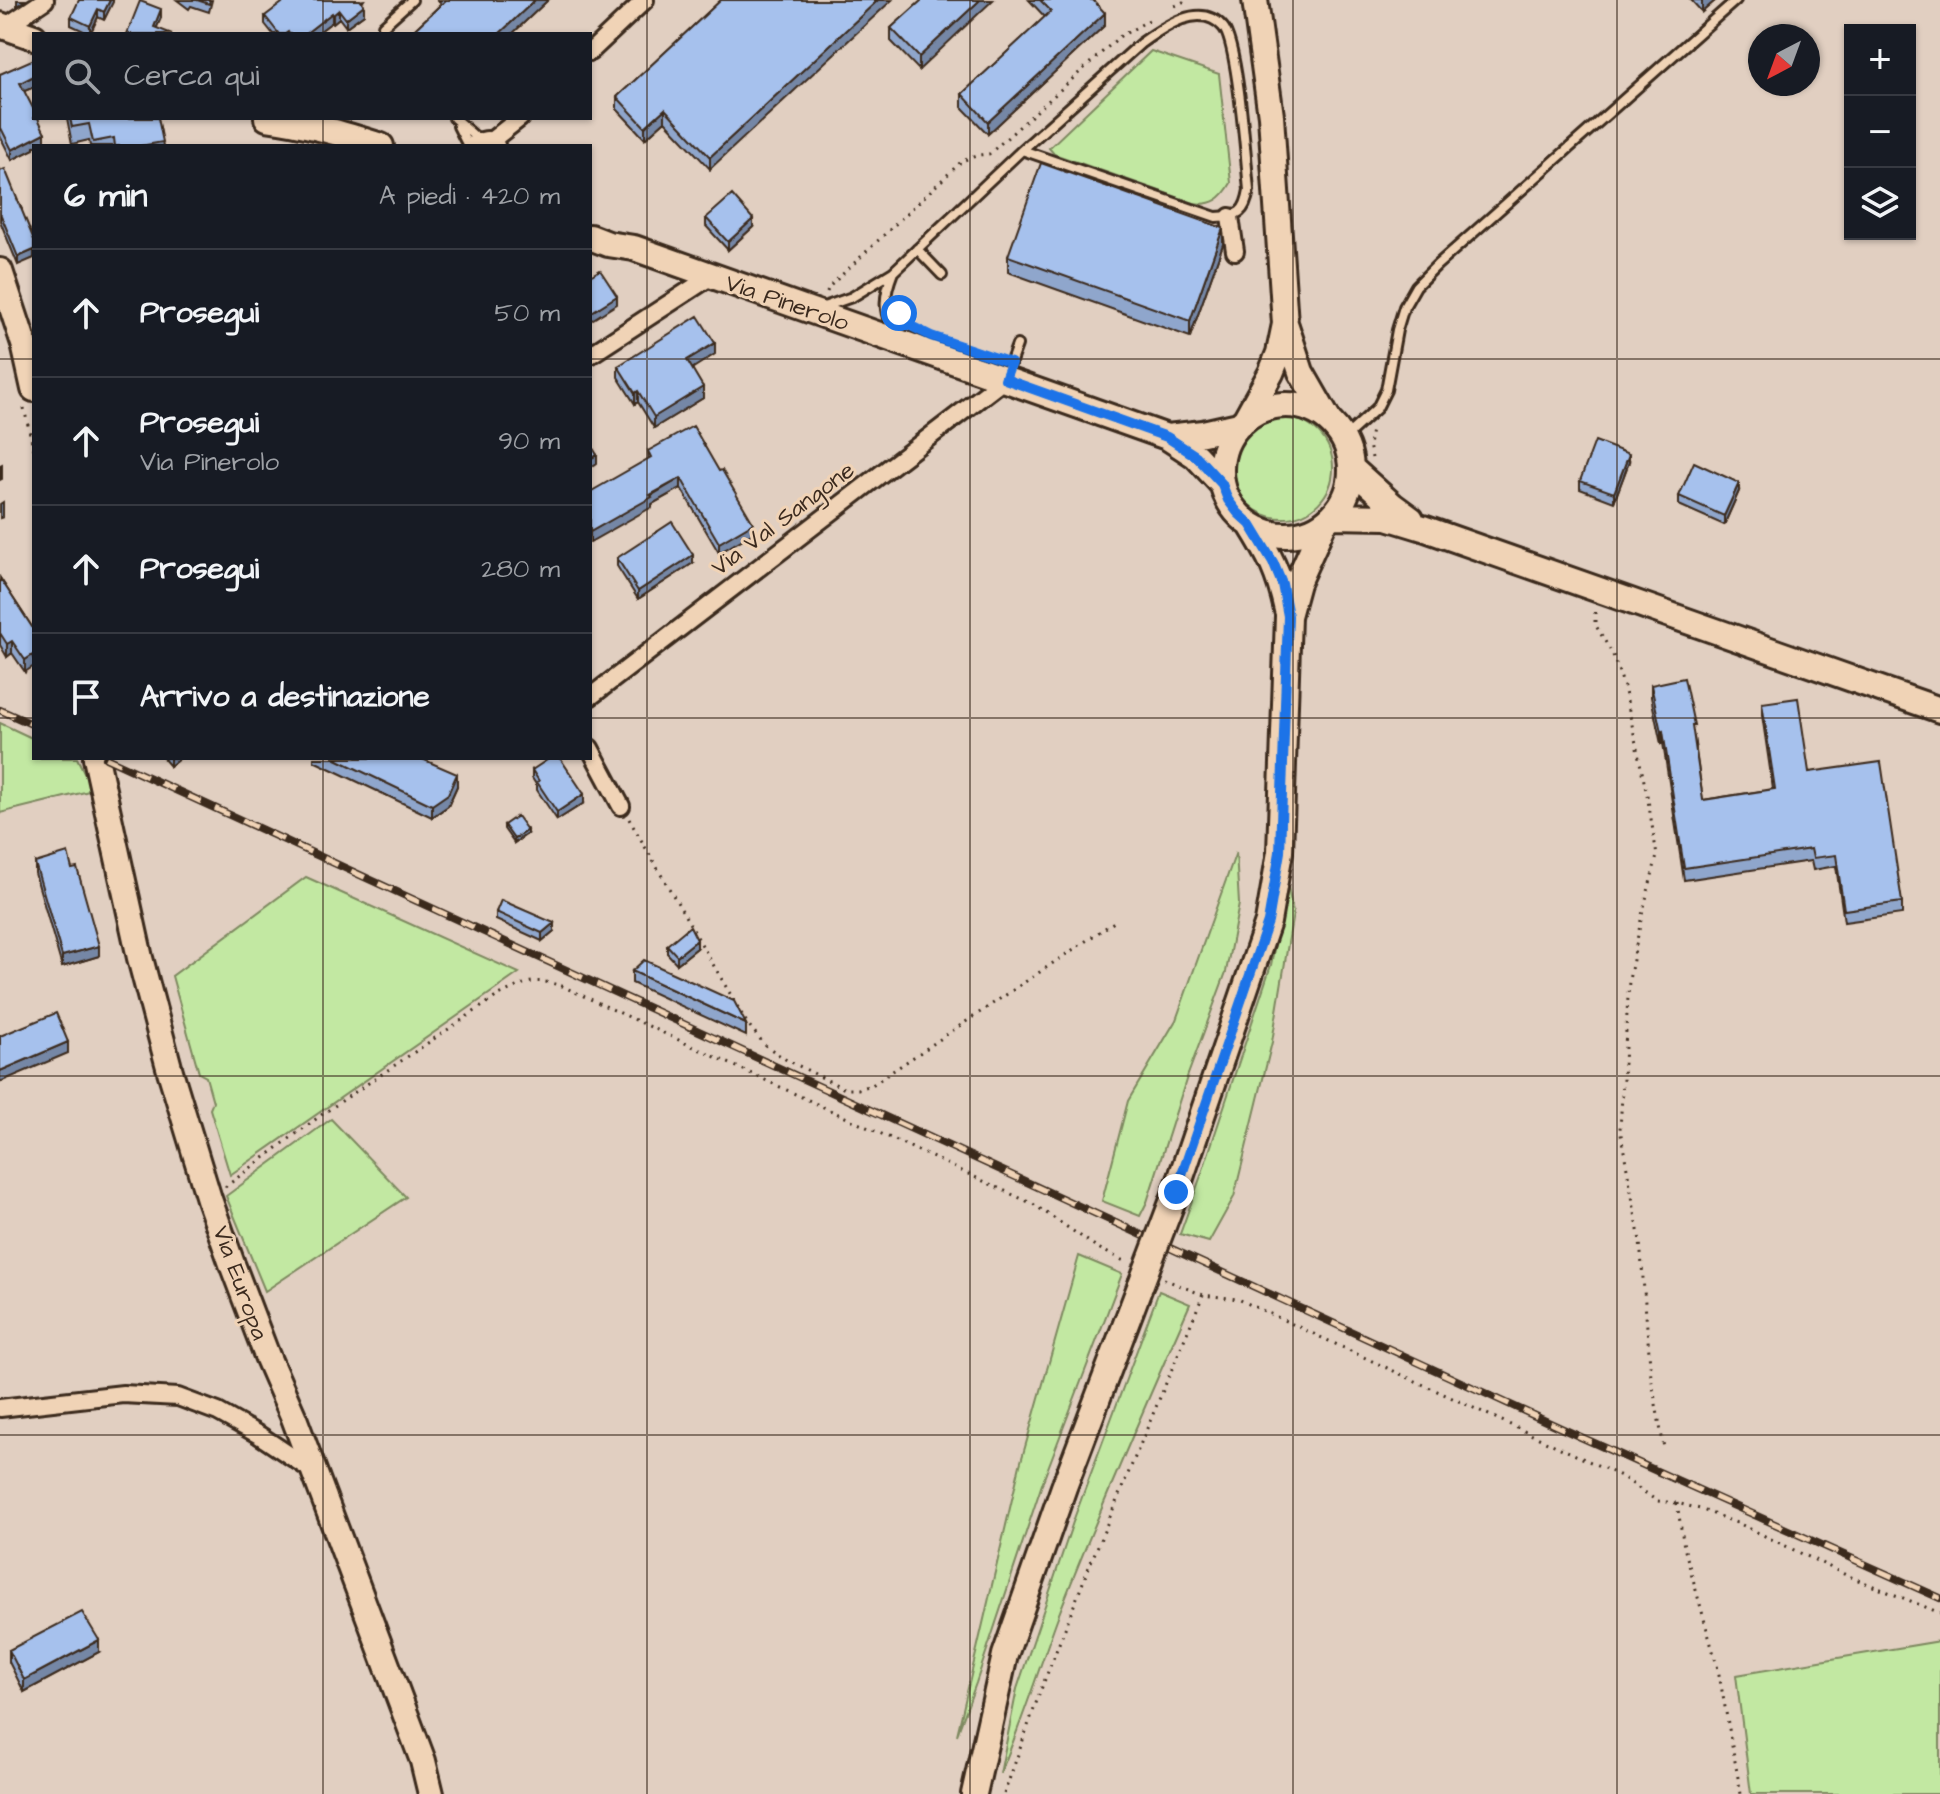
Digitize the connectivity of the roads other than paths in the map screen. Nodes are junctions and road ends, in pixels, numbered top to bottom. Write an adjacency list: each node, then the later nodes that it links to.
1 (45, 0): 6 (street)
2 (412, 0): 7 (lane)
3 (645, 0): 9 (street)
4 (1255, 0): 33 (main road)
5 (1736, 0): 40 (lane)
6 (3, 26): 8 (main road)
7 (383, 32)
8 (32, 36)
9 (592, 50)
10 (270, 120): 15 (main road)
11 (280, 120): 16 (main road)
12 (456, 120): 17 (lane)
13 (456, 120): 18 (lane)
14 (518, 120): 19 (street)
15 (326, 144)
16 (365, 144)
17 (484, 144)
18 (484, 144)
19 (488, 144)
20 (1022, 150): 21 (lane); 21 (lane); 25 (lane)
21 (1230, 217): 26 (street)
22 (592, 224): 24 (main road, Via Pinerolo)
23 (592, 238): 24 (main road, Via Pinerolo)
24 (634, 248): 30 (main road, Via Pinerolo)
25 (917, 249): 28 (lane); 29 (lane)
26 (1235, 251)
27 (0, 271): 31 (main road)
28 (893, 272): 32 (lane); 35 (lane)
29 (942, 275)
30 (710, 277): 32 (main road, Via Pinerolo); 36 (street)
31 (4, 300): 38 (main road)
32 (819, 304): 35 (main road, Via Pinerolo)
33 (1285, 324): 39 (main road); 40 (main road)
34 (1017, 345): 37 (lane)
35 (912, 347): 37 (main road, Via Pinerolo)
36 (592, 354)
37 (1005, 379): 41 (main road, Via Pinerolo); 48 (street, Via Val Sangone)
38 (32, 380)
39 (1242, 422): 40 (main road); 41 (main road, Via Pinerolo); 43 (main road)
40 (1336, 430): 42 (main road)
41 (1167, 437): 43 (main road, Via Pinerolo)
42 (1362, 465): 44 (main road); 46 (main road)
43 (1222, 484): 45 (main road)
44 (1328, 520): 45 (main road); 46 (main road); 47 (main road)
45 (1250, 524): 47 (main road)
46 (1423, 528): 49 (main road)
47 (1288, 616): 56 (main road, bridge)
48 (592, 695)
49 (1940, 710)
50 (592, 752): 52 (street)
51 (96, 760): 54 (main road, Via Europa)
52 (621, 806)
53 (0, 1408): 54 (street)
54 (314, 1472): 55 (main road, Via Europa)
55 (431, 1794)
56 (974, 1794)

